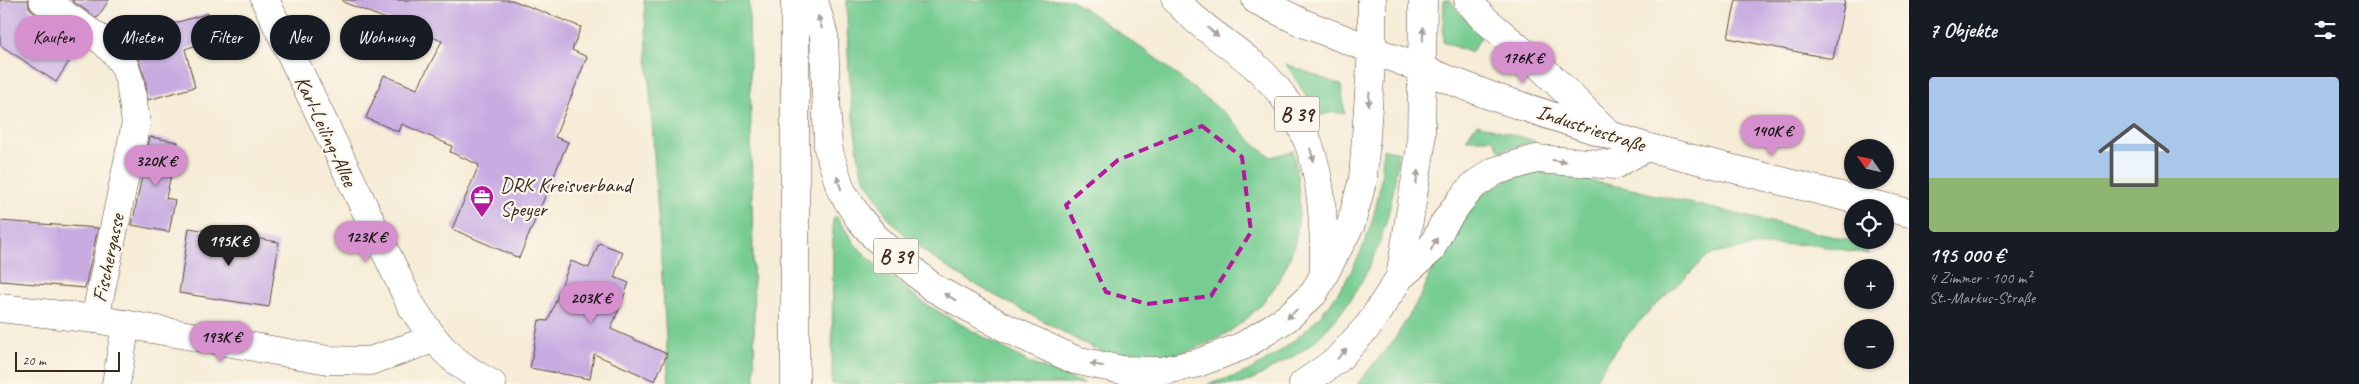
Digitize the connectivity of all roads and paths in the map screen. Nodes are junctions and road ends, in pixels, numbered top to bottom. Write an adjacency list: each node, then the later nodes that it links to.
1 (43, 0): 18 (main road, Fischergasse)
2 (265, 0): 20 (main road, Karl-Leiling-Allee)
3 (794, 0): 23 (main road)
4 (814, 0): 16 (main road, B 39, one-way to 4)
5 (1176, 0): 16 (main road, B 39, one-way to 16)
6 (1256, 0): 10 (main road, Industriestraße)
7 (1372, 0): 10 (main road)
8 (1423, 0): 11 (main road, one-way to 8)
9 (1468, 0): 12 (main road)
10 (1372, 50): 11 (main road, Industriestraße); 16 (main road, B 39, one-way to 16)
11 (1422, 69): 12 (main road, Industriestraße); 15 (main road, one-way to 11)
12 (1610, 135): 13 (main road, Industriestraße)
13 (1646, 147): 14 (main road, Industriestraße); 15 (main road, one-way to 13)
14 (1909, 213)
15 (1400, 277): 24 (main road, one-way to 15)
16 (1324, 278)
17 (0, 308): 18 (main road)
18 (95, 319): 19 (main road)
19 (126, 324): 20 (main road); 21 (main road)
20 (433, 339): 22 (main road, Karl-Leiling-Allee)
21 (116, 384)
22 (492, 384)
23 (795, 384)
24 (1303, 384)

